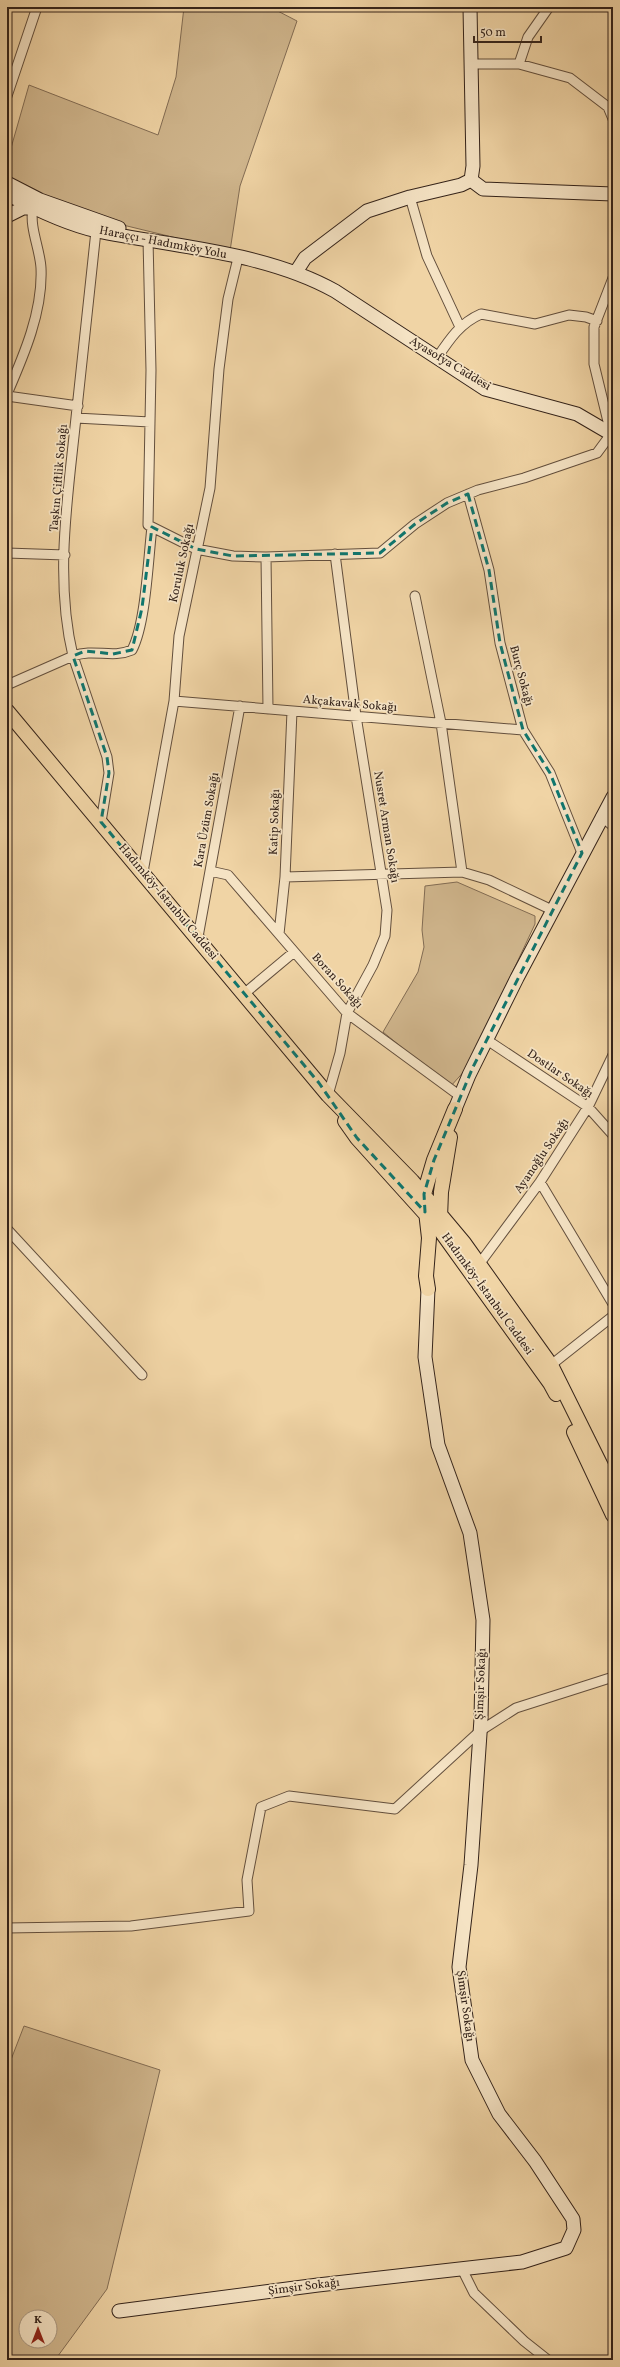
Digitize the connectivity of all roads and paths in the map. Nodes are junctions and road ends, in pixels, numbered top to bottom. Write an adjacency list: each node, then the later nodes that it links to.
1 (37, 7): 6 (street)
2 (470, 7): 4 (street)
3 (549, 7): 5 (street)
4 (471, 64): 5 (street); 8 (street)
5 (519, 64): 7 (street)
6 (7, 96)
7 (613, 119)
8 (471, 180): 11 (street); 12 (street)
9 (7, 183): 16 (street)
10 (7, 194): 13 (street, Haraççı - Hadımköy Yolu)
11 (613, 194)
12 (410, 197): 18 (street); 21 (street)
13 (33, 208): 14 (street); 15 (street, Haraççı - Hadımköy Yolu); 23 (street)
14 (7, 216)
15 (96, 231): 16 (street, Haraççı - Hadımköy Yolu); 24 (street, Taşkın Çiftlik Sokağı)
16 (146, 239): 17 (street, Haraççı - Hadımköy Yolu); 26 (street)
17 (238, 258): 18 (street, Haraççı - Hadımköy Yolu); 30 (street, Koruluk Sokağı)
18 (296, 272): 22 (street, Ayasofya Caddesi)
19 (613, 278): 20 (street)
20 (597, 321): 21 (street); 27 (street)
21 (460, 327): 22 (street)
22 (437, 358): 27 (street, Ayasofya Caddesi)
23 (7, 395): 24 (street)
24 (78, 406): 25 (street, Taşkın Çiftlik Sokağı)
25 (76, 418): 26 (street); 33 (street, Taşkın Çiftlik Sokağı)
26 (150, 422): 29 (street)
27 (612, 435): 28 (street)
28 (468, 494): 32 (street); 45 (street, Burç Sokağı)
29 (152, 527): 30 (street); 36 (street)
30 (196, 549): 34 (street); 38 (street, Koruluk Sokağı)
31 (7, 553): 33 (street)
32 (335, 554): 34 (street); 43 (street, Nusret Arman Sokağı)
33 (65, 555): 36 (street, Taşkın Çiftlik Sokağı)
34 (266, 557): 40 (street)
35 (415, 596): 44 (street)
36 (73, 656): 37 (street); 48 (street, Taşkın Çiftlik Sokağı)
37 (7, 685)
38 (174, 701): 39 (street, Akçakavak Sokağı); 52 (street, Koruluk Sokağı)
39 (240, 706): 40 (street, Akçakavak Sokağı); 51 (street, Kara Üzüm Sokağı)
40 (268, 709): 42 (street, Akçakavak Sokağı)
41 (7, 711): 48 (main road, Hadımköy-İstanbul Caddesi)
42 (292, 711): 43 (street, Akçakavak Sokağı); 55 (street, Katip Sokağı)
43 (356, 716): 44 (street, Akçakavak Sokağı); 54 (street, Nusret Arman Sokağı)
44 (441, 723): 45 (street, Akçakavak Sokağı); 53 (street)
45 (523, 730): 50 (street, Burç Sokağı)
46 (613, 797): 47 (street)
47 (601, 816): 49 (street); 50 (street)
48 (101, 822): 52 (main road, Hadımköy-İstanbul Caddesi)
49 (613, 826)
50 (582, 853): 56 (street)
51 (210, 871): 57 (street, Boran Sokağı); 58 (street, Kara Üzüm Sokağı)
52 (143, 872): 58 (main road, Hadımköy-İstanbul Caddesi)
53 (462, 872): 54 (street); 56 (street)
54 (382, 875): 55 (street); 61 (street, Nusret Arman Sokağı)
55 (284, 877): 57 (street, Katip Sokağı)
56 (552, 910): 62 (street)
57 (279, 934): 59 (street, Boran Sokağı)
58 (198, 937): 60 (main road, Hadımköy-İstanbul Caddesi)
59 (294, 952): 60 (street); 61 (street, Boran Sokağı)
60 (245, 993): 64 (main road, Hadımköy-İstanbul Caddesi)
61 (348, 1013): 64 (street, Nusret Arman Sokağı); 65 (street, Boran Sokağı)
62 (487, 1040): 65 (street); 66 (street, Dostlar Sokağı)
63 (613, 1055): 66 (street, Ayanoğlu Sokağı)
64 (328, 1094): 69 (main road, Hadımköy-İstanbul Caddesi); 70 (main road, Hadımköy-İstanbul Caddesi)
65 (457, 1102): 69 (main road); 71 (main road)
66 (588, 1107): 67 (street, Dostlar Sokağı); 68 (street, Ayanoğlu Sokağı)
67 (613, 1135)
68 (540, 1182): 74 (street, Ayanoğlu Sokağı); 76 (street)
69 (424, 1194): 70 (main road); 71 (main road, Hadımköy-İstanbul Caddesi)
70 (426, 1212): 73 (main road, Hadımköy-İstanbul Caddesi); 75 (main road)
71 (440, 1213): 73 (main road); 74 (main road, Hadımköy-İstanbul Caddesi)
72 (7, 1229): 79 (street)
73 (440, 1230): 75 (main road); 81 (main road, Hadımköy-İstanbul Caddesi)
74 (480, 1263): 78 (main road, Hadımköy-İstanbul Caddesi)
75 (428, 1289): 83 (street, Şimşir Sokağı)
76 (613, 1304)
77 (613, 1316): 78 (street)
78 (551, 1364): 80 (main road, Hadımköy-İstanbul Caddesi)
79 (142, 1375)
80 (613, 1490)
81 (613, 1515)
82 (613, 1677): 83 (street)
83 (480, 1731): 84 (street); 85 (street, Şimşir Sokağı)
84 (7, 1928)
85 (462, 2269): 86 (street, Şimşir Sokağı); 87 (street)
86 (119, 2311)
87 (548, 2360)

